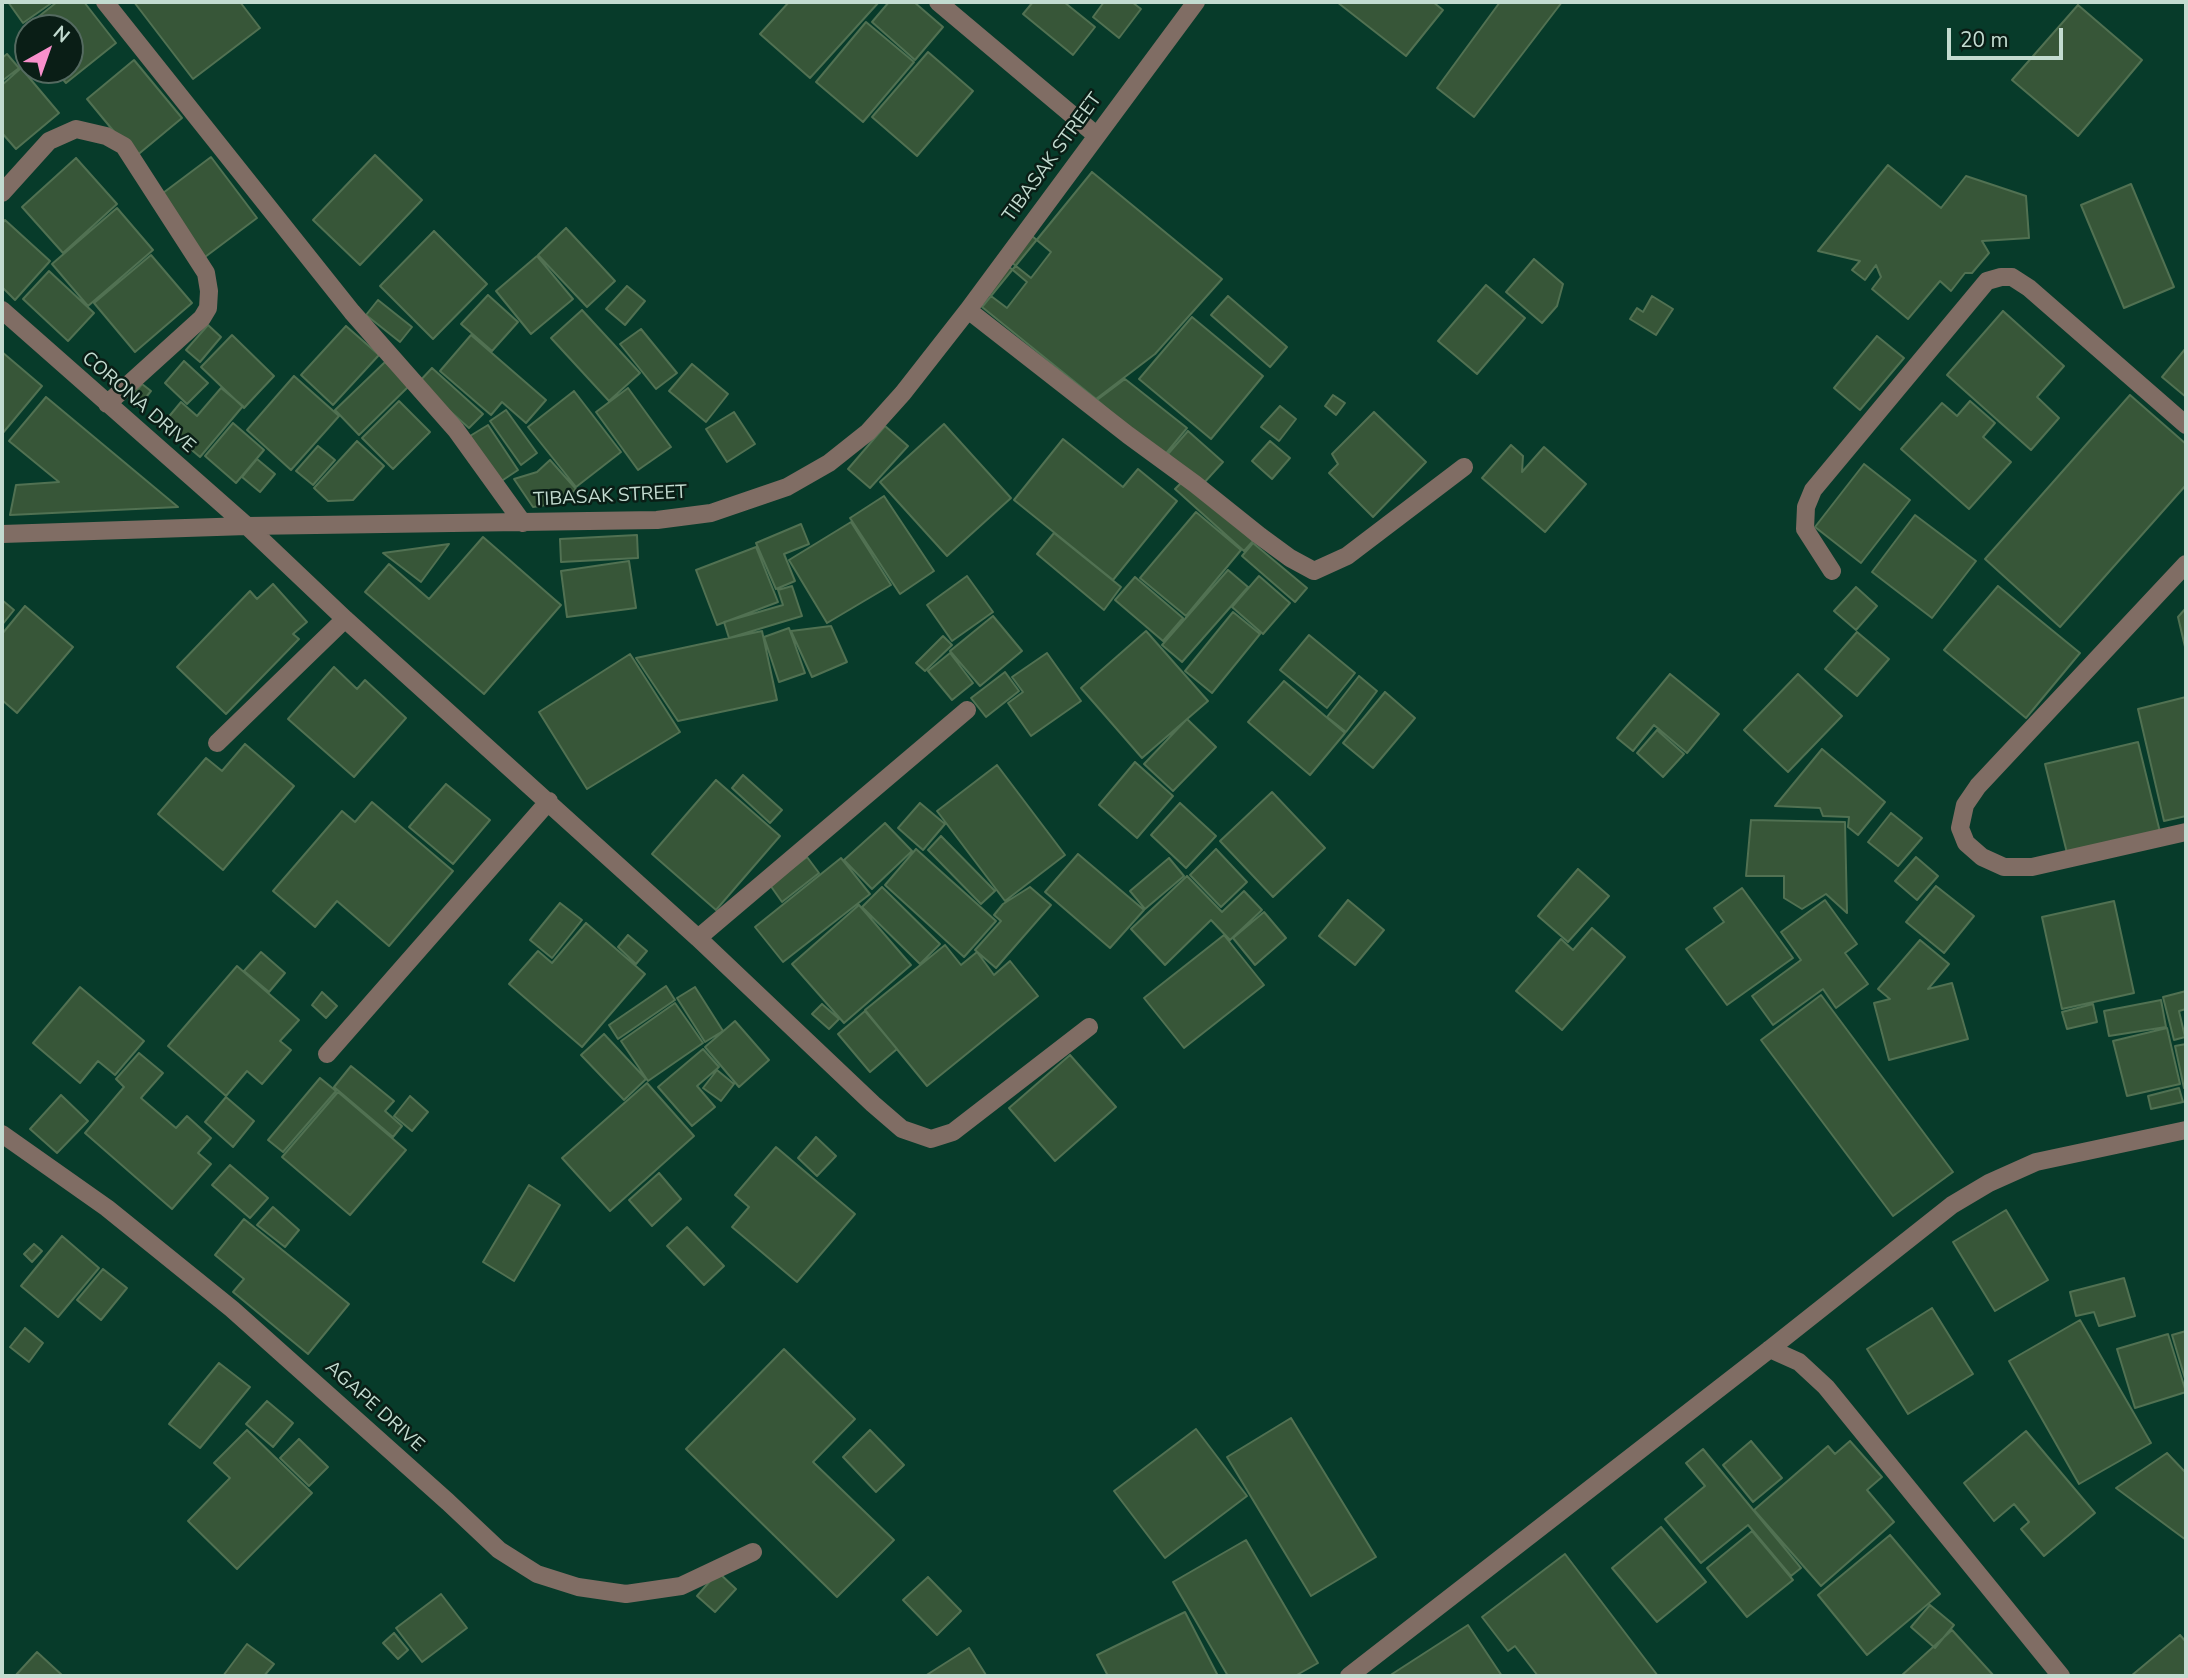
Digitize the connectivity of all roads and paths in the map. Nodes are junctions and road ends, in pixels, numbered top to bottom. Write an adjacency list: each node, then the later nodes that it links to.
1 (105, 2): 11 (street)
2 (938, 2): 4 (street)
3 (1196, 2): 4 (street, TIBASAK STREET)
4 (1096, 135): 7 (street, TIBASAK STREET)
5 (2, 193): 8 (street)
6 (2, 310): 8 (street, CORONA DRIVE)
7 (968, 310): 10 (street); 11 (street, TIBASAK STREET)
8 (107, 404): 12 (street, CORONA DRIVE)
9 (2186, 425): 15 (street)
10 (1464, 467)
11 (523, 523): 12 (street, TIBASAK STREET)
12 (247, 526): 13 (street, TIBASAK STREET); 16 (street, CORONA DRIVE)
13 (2, 534)
14 (2186, 564): 20 (street)
15 (1832, 570)
16 (345, 619): 18 (street); 19 (street, CORONA DRIVE)
17 (967, 710): 21 (street)
18 (217, 743)
19 (549, 801): 21 (street, CORONA DRIVE); 23 (street)
20 (2186, 832)
21 (698, 938): 22 (street, CORONA DRIVE)
22 (1089, 1027)
23 (327, 1054)
24 (2186, 1130): 26 (street)
25 (2, 1134): 27 (street, AGAPE DRIVE)
26 (1770, 1349): 28 (street); 29 (street)
27 (753, 1552)
28 (1349, 1676)
29 (2062, 1676)

